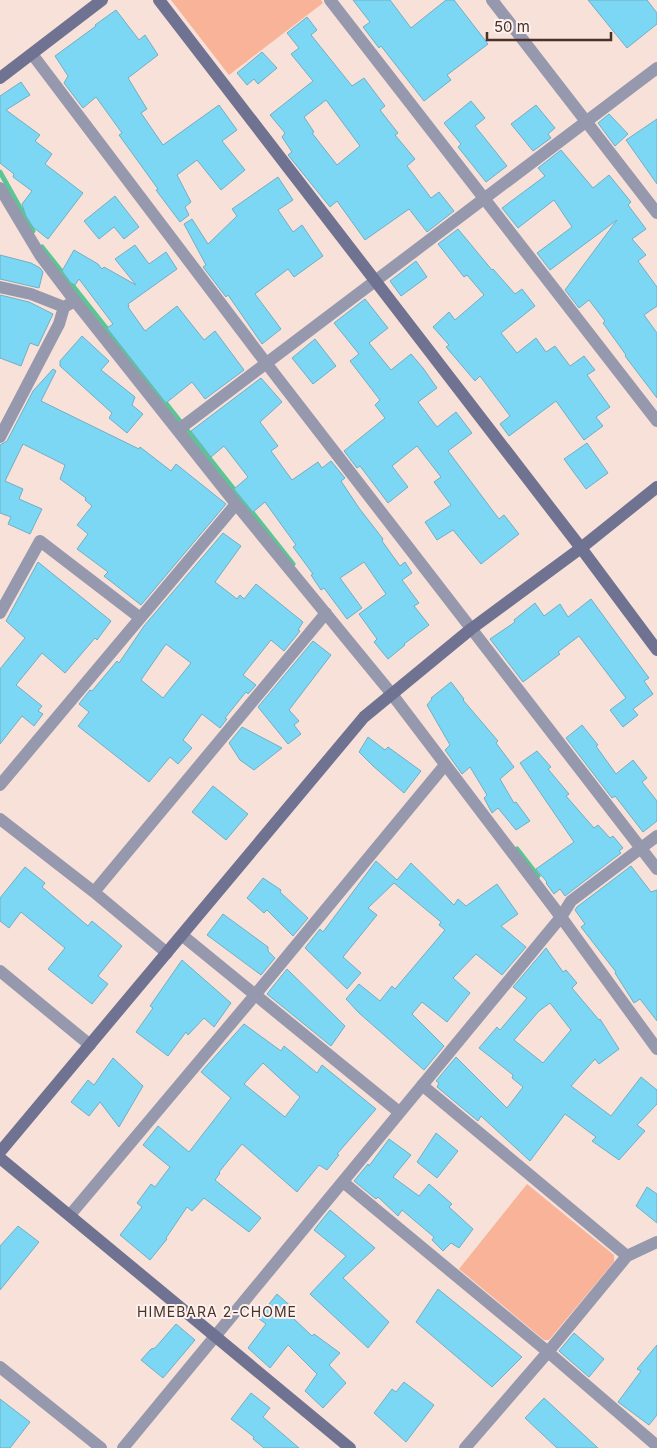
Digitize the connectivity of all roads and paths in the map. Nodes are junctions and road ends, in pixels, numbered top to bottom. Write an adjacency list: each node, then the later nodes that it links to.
1 (102, 0): 5 (street)
2 (159, 0): 12 (street)
3 (330, 0): 10 (street)
4 (492, 0): 8 (street)
5 (32, 54): 7 (street); 15 (street)
6 (657, 68): 8 (street)
7 (0, 78)
8 (587, 122): 10 (street); 11 (street)
9 (0, 188): 14 (street)
10 (485, 199): 12 (street); 16 (street)
11 (657, 213)
12 (374, 281): 15 (street); 21 (street)
13 (0, 287): 14 (street)
14 (69, 304): 17 (street); 18 (street)
15 (266, 363): 17 (street); 25 (street)
16 (657, 421)
17 (178, 430): 20 (street)
18 (0, 437)
19 (657, 487): 21 (street)
20 (236, 504): 23 (street); 24 (street)
21 (581, 548): 25 (street); 26 (street)
22 (0, 613): 24 (street)
23 (326, 613): 27 (street); 34 (street)
24 (139, 617): 29 (street)
25 (472, 629): 27 (street); 32 (street)
26 (657, 650)
27 (391, 694): 28 (street); 36 (street)
28 (445, 765): 35 (street); 39 (street)
29 (0, 785)
30 (0, 819): 34 (street)
31 (657, 836): 32 (street)
32 (642, 848): 33 (street); 35 (street)
33 (657, 869)
34 (94, 892): 37 (street)
35 (561, 917): 41 (street); 42 (street)
36 (182, 936): 37 (street); 39 (street)
37 (167, 953): 40 (street)
38 (0, 971): 40 (street)
39 (255, 995): 43 (street); 47 (street)
40 (90, 1045): 44 (street)
41 (657, 1049)
42 (422, 1086): 43 (street); 49 (street)
43 (399, 1112): 46 (street)
44 (0, 1152)
45 (0, 1158): 47 (street)
46 (343, 1182): 50 (street); 51 (street)
47 (70, 1216): 50 (street)
48 (657, 1242): 49 (street)
49 (626, 1256): 51 (street)
50 (216, 1336): 55 (street); 56 (street)
51 (548, 1352): 53 (street); 57 (street)
52 (2, 1373): 54 (street)
53 (657, 1446)
54 (101, 1448)
55 (123, 1448)
56 (350, 1448)
57 (465, 1448)

